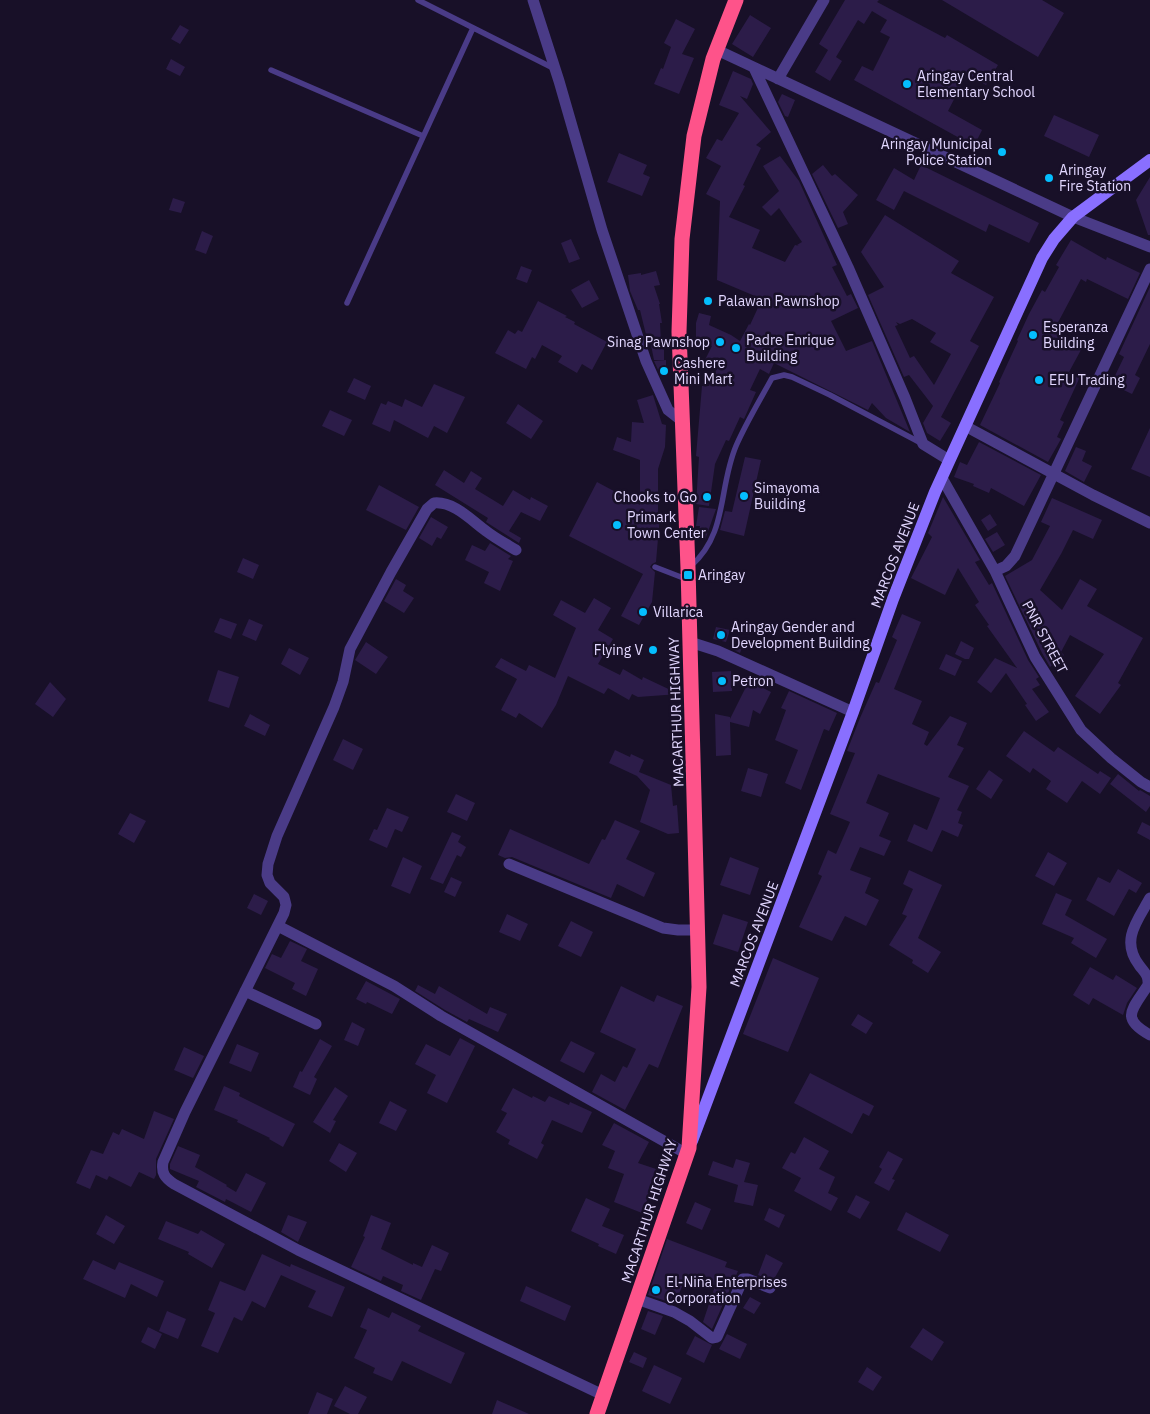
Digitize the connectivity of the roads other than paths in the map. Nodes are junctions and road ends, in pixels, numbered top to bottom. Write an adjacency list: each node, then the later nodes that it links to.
1 (418, 0): 5 (lane)
2 (533, 0): 8 (street)
3 (736, 0): 6 (highway, MACARTHUR HIGHWAY)
4 (824, 0): 10 (street)
5 (473, 28): 8 (lane); 11 (lane)
6 (717, 50): 7 (street); 17 (highway, MACARTHUR HIGHWAY)
7 (754, 68): 10 (street); 19 (street)
8 (555, 69): 17 (street)
9 (271, 70): 11 (lane)
10 (778, 80): 13 (street)
11 (423, 136): 16 (lane)
12 (1150, 160): 13 (street, MARCOS AVENUE)
13 (1073, 217): 14 (street); 18 (street, MARCOS AVENUE)
14 (1150, 247)
15 (1150, 269): 21 (street)
16 (347, 303)
17 (682, 420): 27 (highway, MACARTHUR HIGHWAY)
18 (965, 426): 20 (street, MARCOS AVENUE); 21 (street)
19 (923, 444): 20 (street); 27 (lane)
20 (950, 460): 22 (street, MARCOS AVENUE)
21 (1054, 473): 23 (street); 26 (street)
22 (942, 478): 26 (street, PNR STREET); 29 (street, MARCOS AVENUE)
23 (1150, 523)
24 (516, 550): 33 (street)
25 (655, 567): 27 (lane)
26 (995, 571): 30 (street, PNR STREET)
27 (688, 574): 28 (highway, MACARTHUR HIGHWAY)
28 (690, 642): 29 (street); 34 (highway, MACARTHUR HIGHWAY)
29 (853, 712): 38 (street, MARCOS AVENUE)
30 (1150, 787)
31 (509, 864): 34 (street)
32 (1150, 898): 37 (street)
33 (278, 926): 35 (street); 38 (street)
34 (698, 930): 38 (highway, MACARTHUR HIGHWAY)
35 (245, 991): 36 (street); 41 (street)
36 (316, 1024)
37 (1150, 1035)
38 (688, 1151): 40 (highway, MACARTHUR HIGHWAY)
39 (770, 1288): 40 (street)
40 (637, 1298): 41 (highway, MACARTHUR HIGHWAY)
41 (603, 1395): 42 (highway, MACARTHUR HIGHWAY)
42 (597, 1414)

